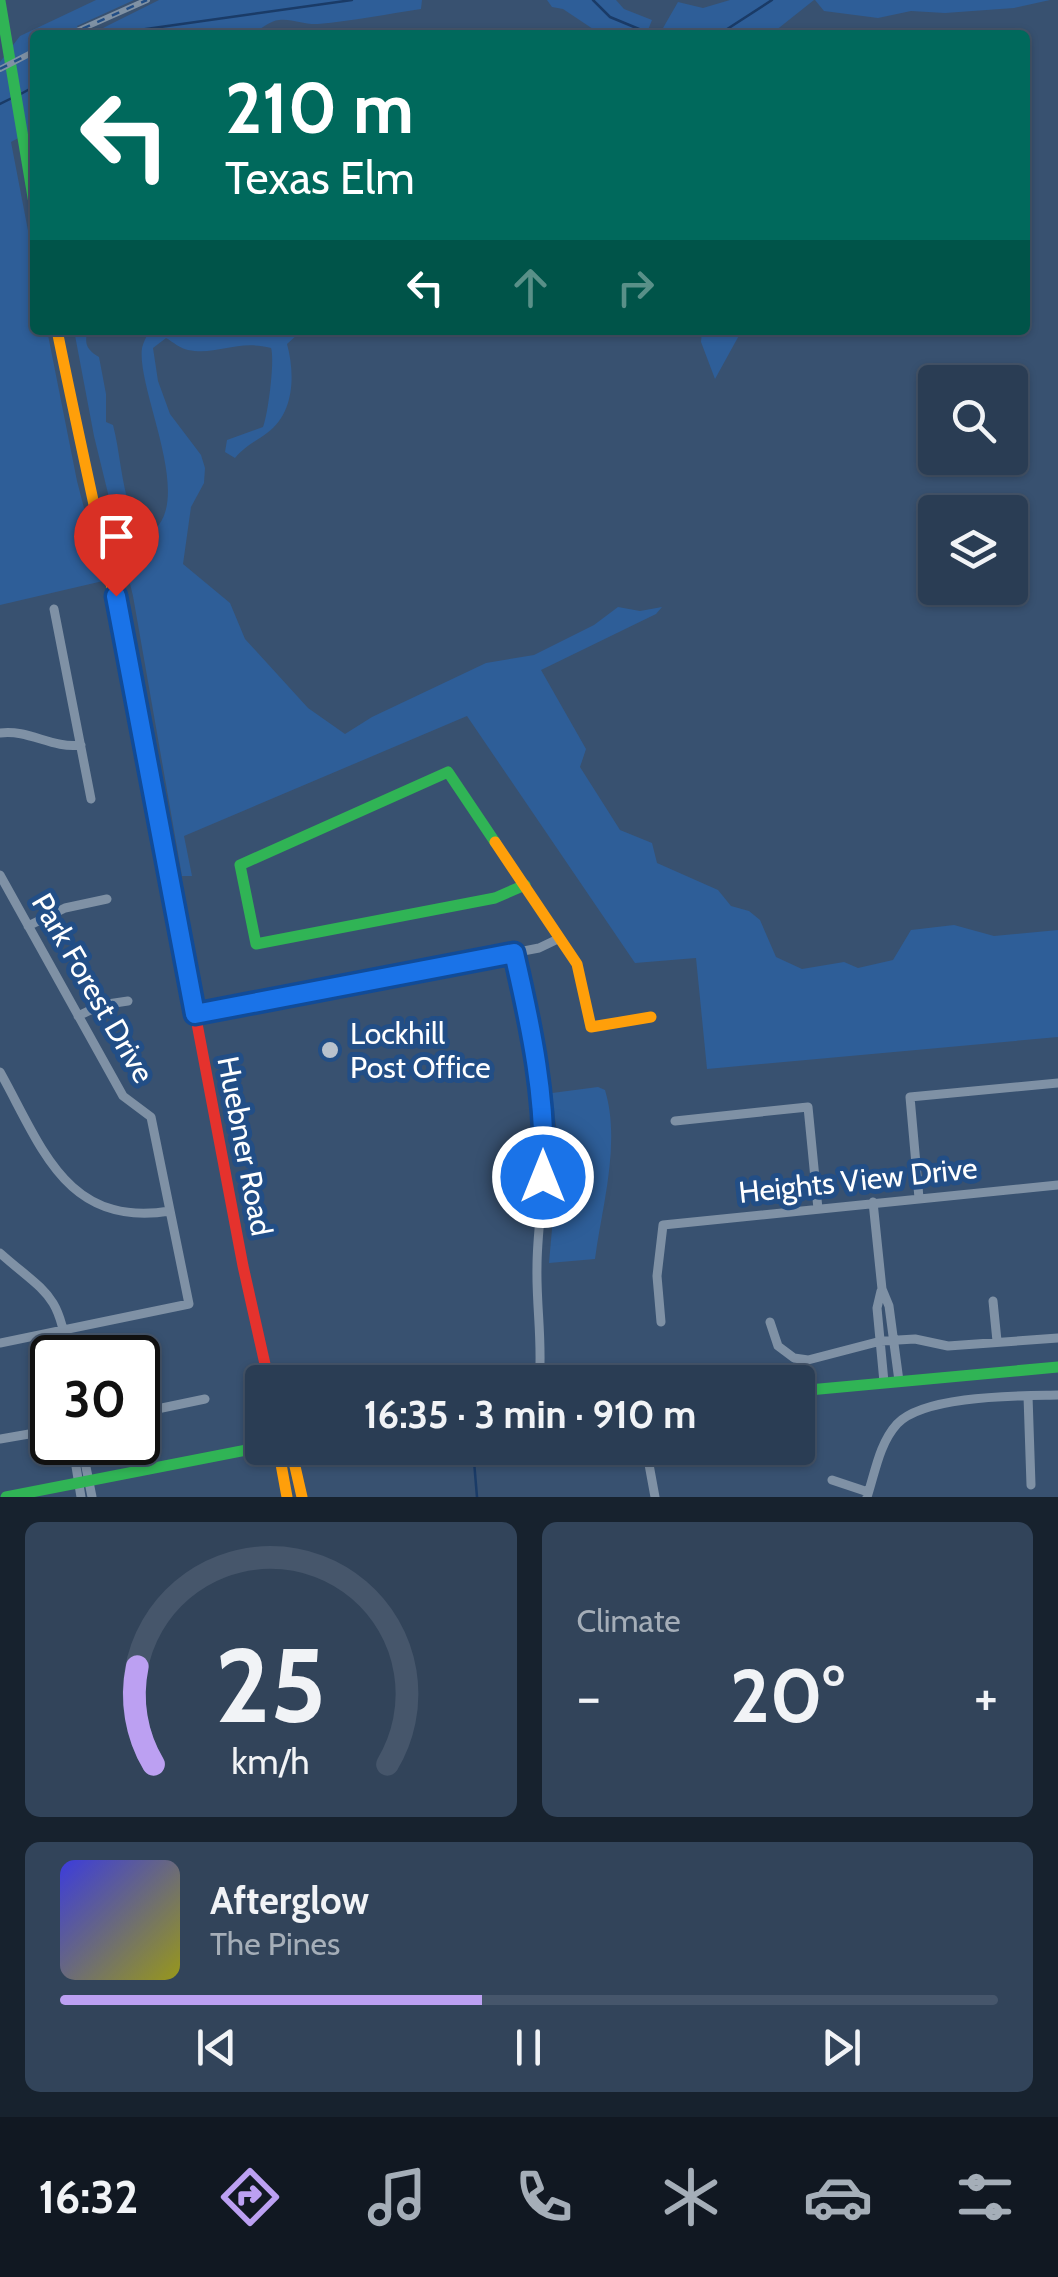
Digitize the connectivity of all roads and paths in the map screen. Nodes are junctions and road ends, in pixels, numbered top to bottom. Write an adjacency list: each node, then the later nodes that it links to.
1 (0, 1): 2 (main road)
2 (2, 24): 3 (main road)
3 (30, 178)
4 (59, 335): 16 (main road, Huebner Road)
5 (54, 610): 7 (street)
6 (0, 733): 7 (street)
7 (81, 745): 8 (street)
8 (91, 798)
9 (0, 875): 12 (street, Park Forest Drive)
10 (525, 885): 10 (main road); 13 (main road)
11 (107, 899): 12 (street)
12 (28, 926): 17 (street, Park Forest Drive)
13 (560, 938): 14 (street); 18 (main road)
14 (514, 953): 16 (street); 40 (street)
15 (128, 1001): 17 (street)
16 (195, 1014): 39 (main road, Huebner Road)
17 (78, 1016): 26 (street, Park Forest Drive)
18 (652, 1017)
19 (0, 1072): 26 (street)
20 (1058, 1083): 23 (street)
21 (674, 1121): 25 (street)
22 (1058, 1185): 23 (street, Heights View Drive)
23 (919, 1198): 24 (street, Heights View Drive)
24 (873, 1202): 25 (street, Heights View Drive); 28 (street)
25 (818, 1209): 30 (street, Heights View Drive)
26 (170, 1211): 32 (street)
27 (0, 1252): 32 (street)
28 (882, 1289): 35 (street); 37 (street)
29 (993, 1301): 36 (street)
30 (660, 1322)
31 (770, 1322): 37 (street)
32 (63, 1330): 33 (street); 38 (street)
33 (64, 1335)
34 (1058, 1338): 36 (street)
35 (894, 1340): 36 (street); 37 (street); 42 (street)
36 (998, 1341)
37 (880, 1342): 43 (street)
38 (0, 1344)
39 (265, 1365)
40 (541, 1365)
41 (1058, 1367): 42 (main road)
42 (899, 1381): 43 (main road)
43 (884, 1382): 44 (main road)
44 (815, 1389)
45 (1058, 1395): 46 (street)
46 (1028, 1396): 59 (street); 60 (street)
47 (205, 1399): 48 (street)
48 (160, 1408)
49 (30, 1433): 50 (street)
50 (0, 1438)
51 (245, 1450): 58 (main road)
52 (79, 1465): 58 (street)
53 (83, 1465): 58 (street)
54 (281, 1465): 64 (main road)
55 (295, 1465): 65 (main road)
56 (649, 1465): 66 (street)
57 (832, 1480): 60 (street)
58 (84, 1481): 61 (main road); 62 (street); 63 (street)
59 (1031, 1486)
60 (868, 1494)
61 (6, 1497)
62 (81, 1497)
63 (92, 1497)
64 (286, 1497)
65 (302, 1497)
66 (654, 1497)

